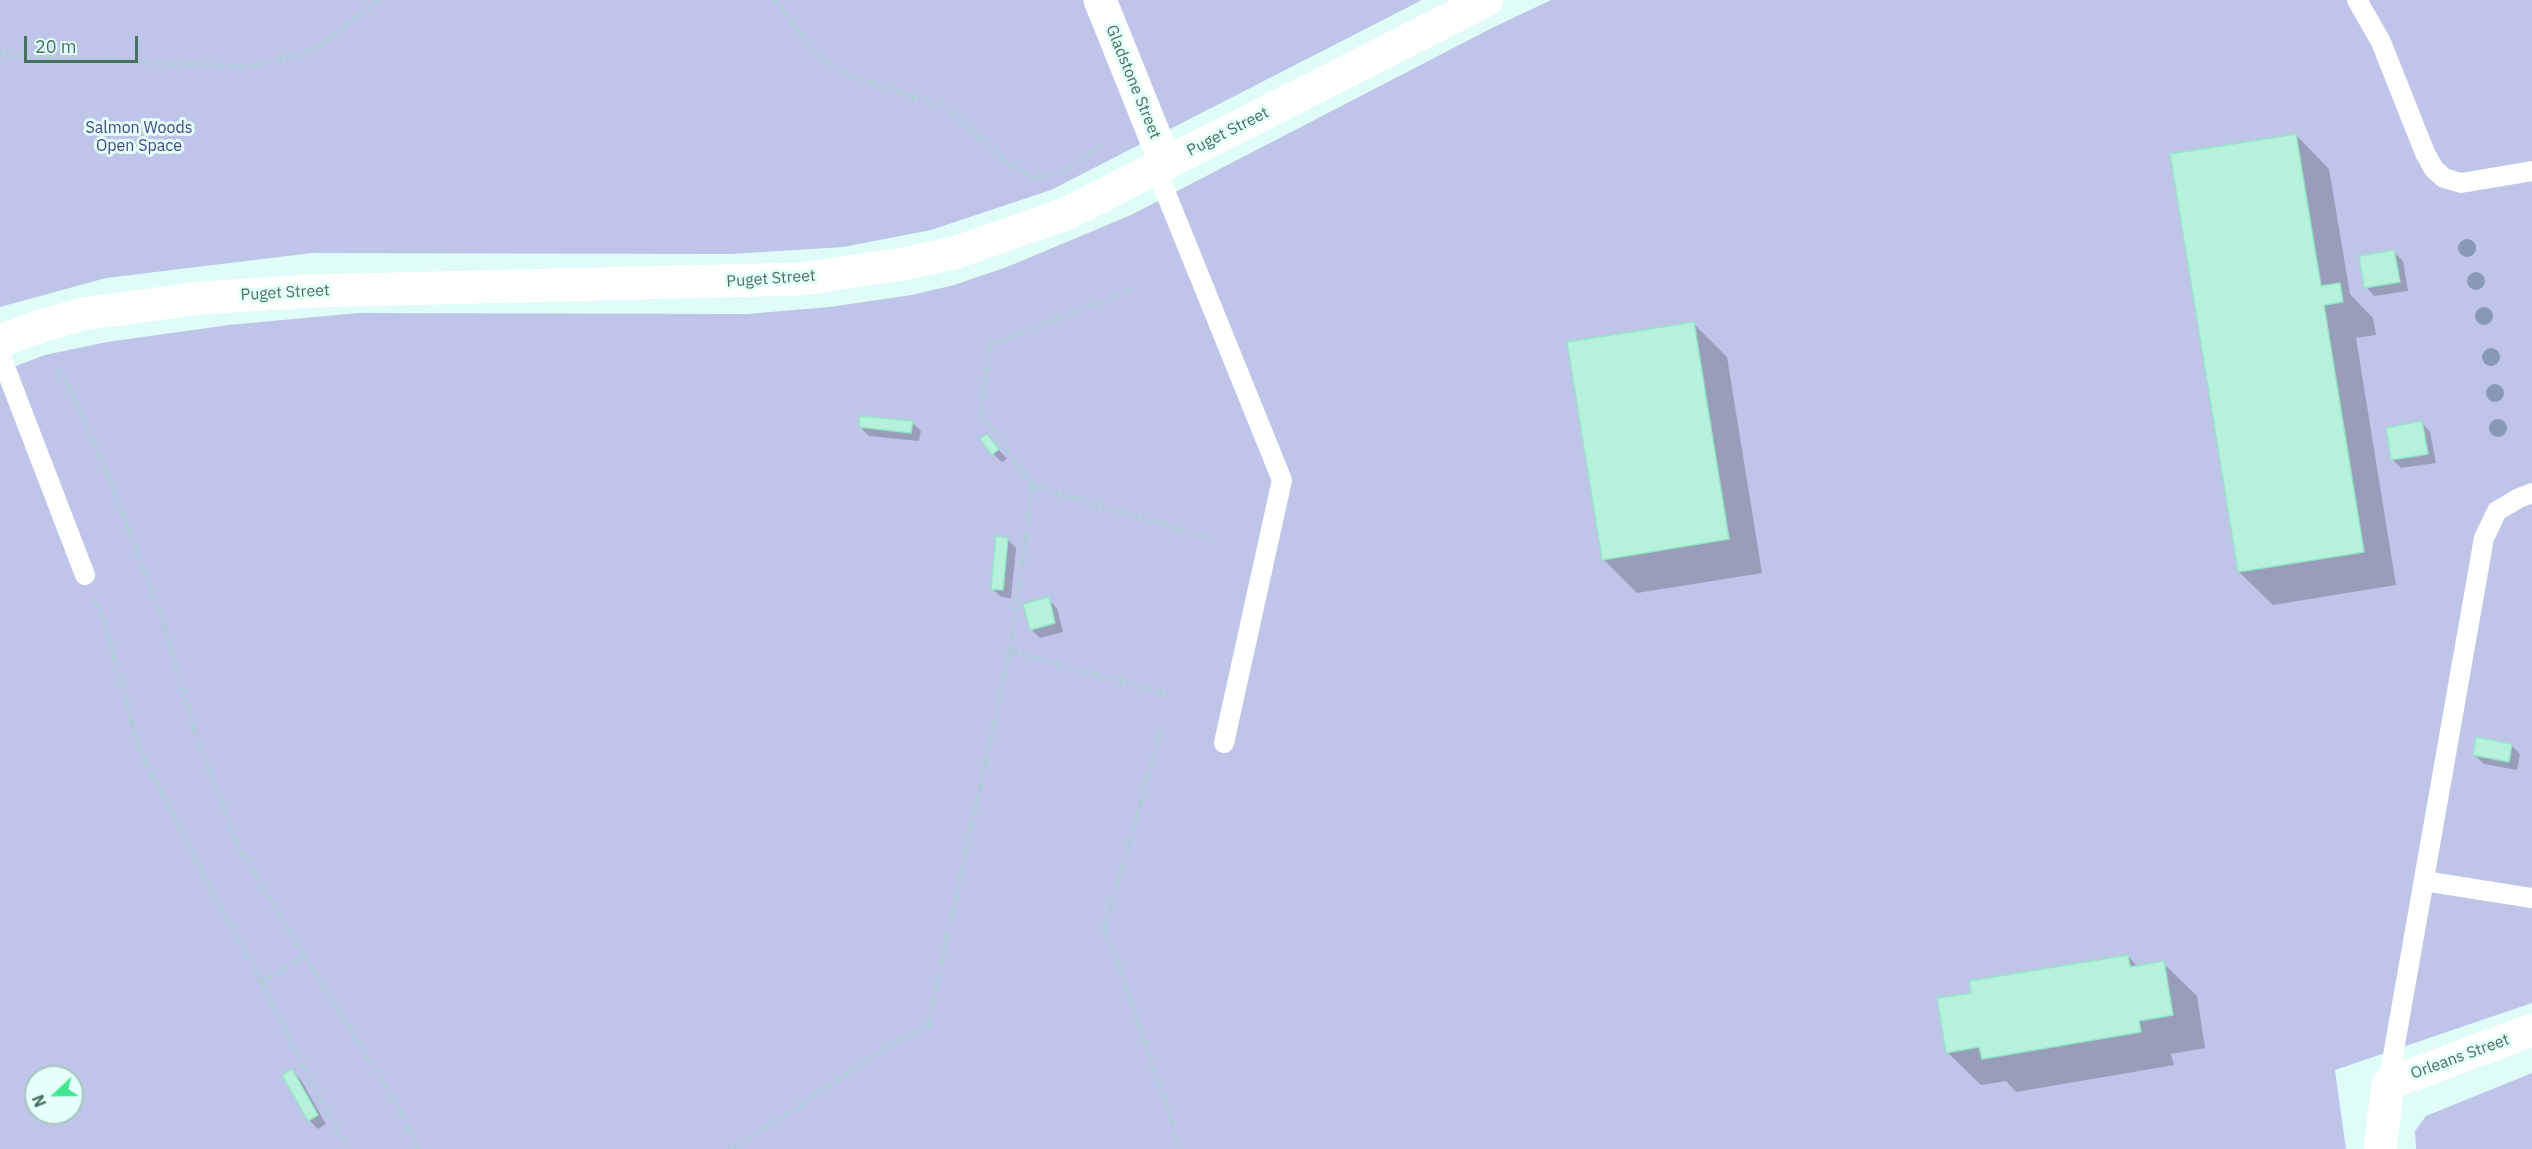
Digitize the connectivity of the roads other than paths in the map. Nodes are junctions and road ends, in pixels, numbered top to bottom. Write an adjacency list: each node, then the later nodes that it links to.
1 (1100, 0): 4 (street, Gladstone Street)
2 (1487, 0): 4 (street, Puget Street)
3 (2357, 0): 5 (lane)
4 (1161, 166): 6 (street, Puget Street); 10 (lane)
5 (2532, 171)
6 (0, 341)
7 (0, 354): 9 (lane)
8 (2532, 493): 11 (lane)
9 (85, 575)
10 (1224, 743)
11 (2424, 881): 12 (lane); 14 (lane)
12 (2532, 898)
13 (2532, 1030): 14 (street, Orleans Street)
14 (2388, 1084): 15 (street)
15 (2380, 1149)

